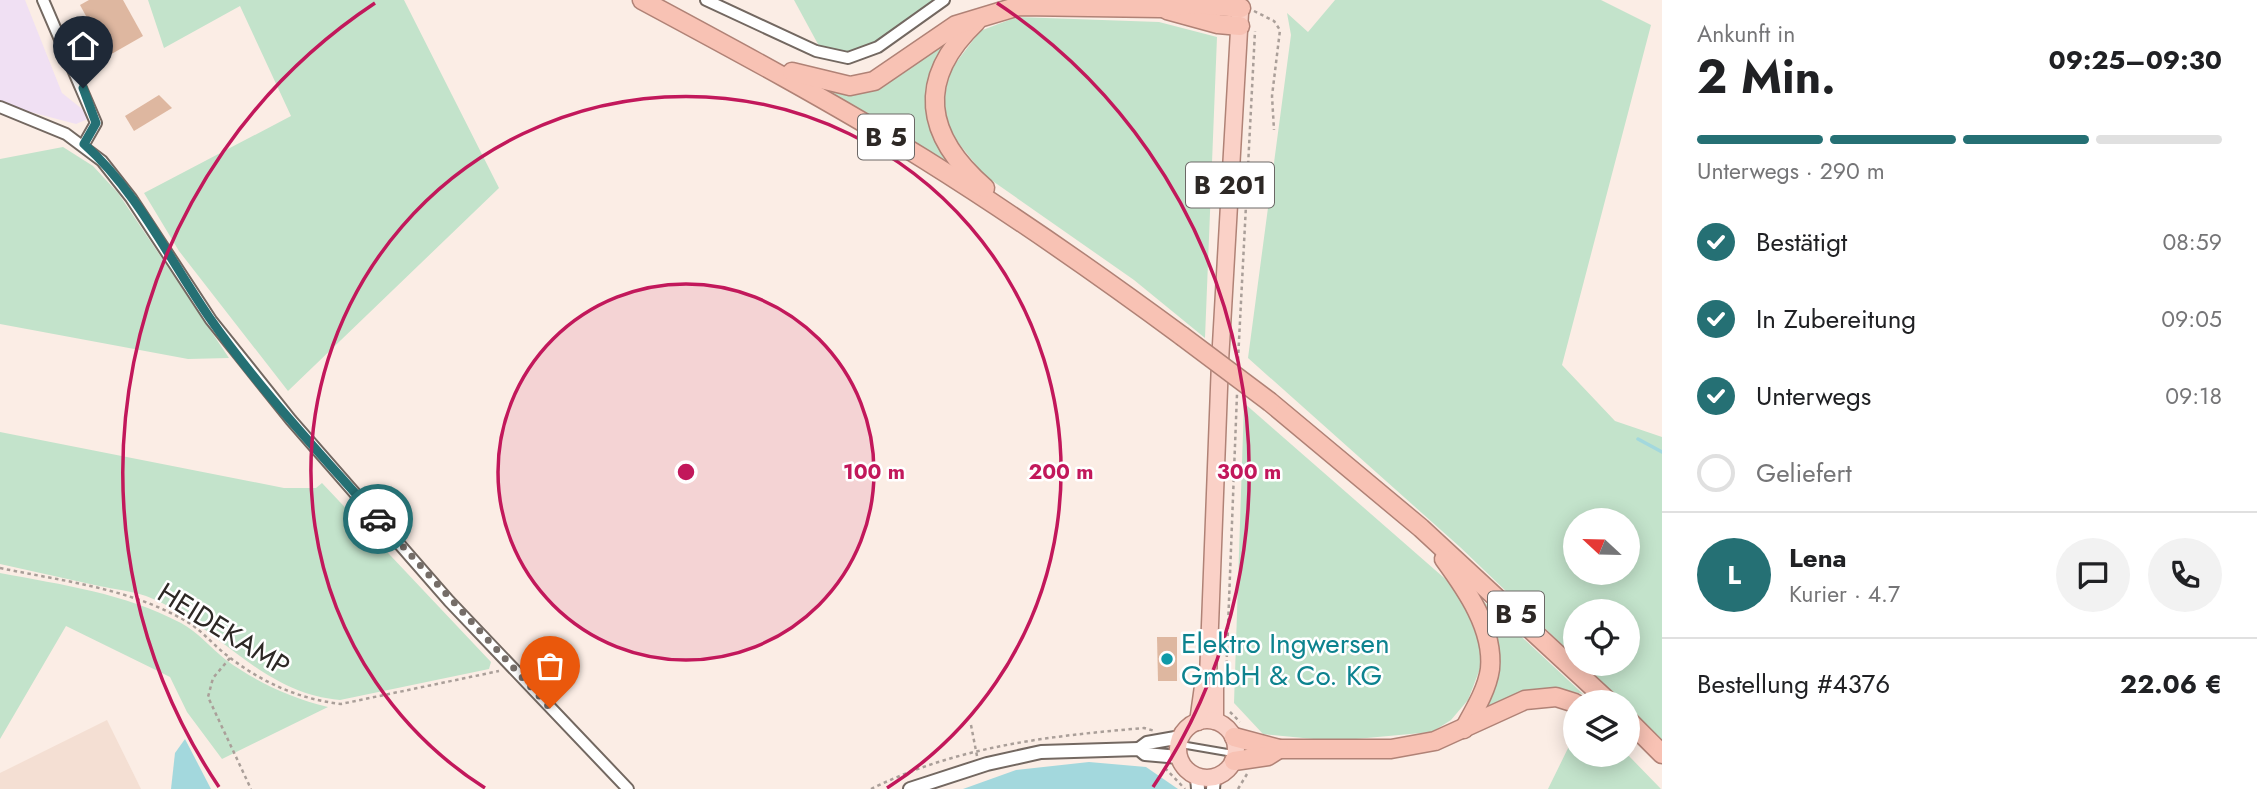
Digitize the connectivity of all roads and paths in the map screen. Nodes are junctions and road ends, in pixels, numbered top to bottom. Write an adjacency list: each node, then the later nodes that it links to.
1 (43, 0): 12 (street)
2 (642, 0): 9 (highway, B 5)
3 (706, 0): 4 (street)
4 (944, 0)
5 (1199, 2): 6 (highway); 7 (highway)
6 (1160, 8): 7 (highway); 8 (highway)
7 (1241, 11): 11 (path); 18 (main road, B 201)
8 (981, 18): 9 (highway); 13 (highway)
9 (740, 52): 13 (highway, B 5)
10 (0, 107): 12 (street)
11 (1275, 130)
12 (84, 144): 17 (street)
13 (1029, 228): 14 (highway, B 5, bridge)
14 (1421, 528): 19 (highway, B 5); 24 (highway)
15 (0, 568): 16 (path, HEIDEKAMP)
16 (230, 658): 17 (path, HEIDEKAMP); 34 (path)
17 (509, 664): 35 (street)
18 (1208, 678): 21 (main road, B 201); 22 (main road, B 201)
19 (1596, 690)
20 (1563, 699): 24 (highway)
21 (1215, 721): 22 (main road); 30 (main road)
22 (1198, 722): 27 (main road)
23 (971, 725): 31 (path)
24 (1464, 729): 30 (highway)
25 (1640, 732): 28 (highway)
26 (1640, 736): 28 (highway)
27 (1180, 746): 29 (street); 29 (street); 30 (lane); 32 (main road)
28 (1656, 747)
29 (1139, 749): 31 (street)
30 (1235, 751): 33 (main road)
31 (979, 767): 36 (street)
32 (1198, 783): 33 (main road)
33 (1214, 783)
34 (251, 789)
35 (628, 789)
36 (909, 789)

